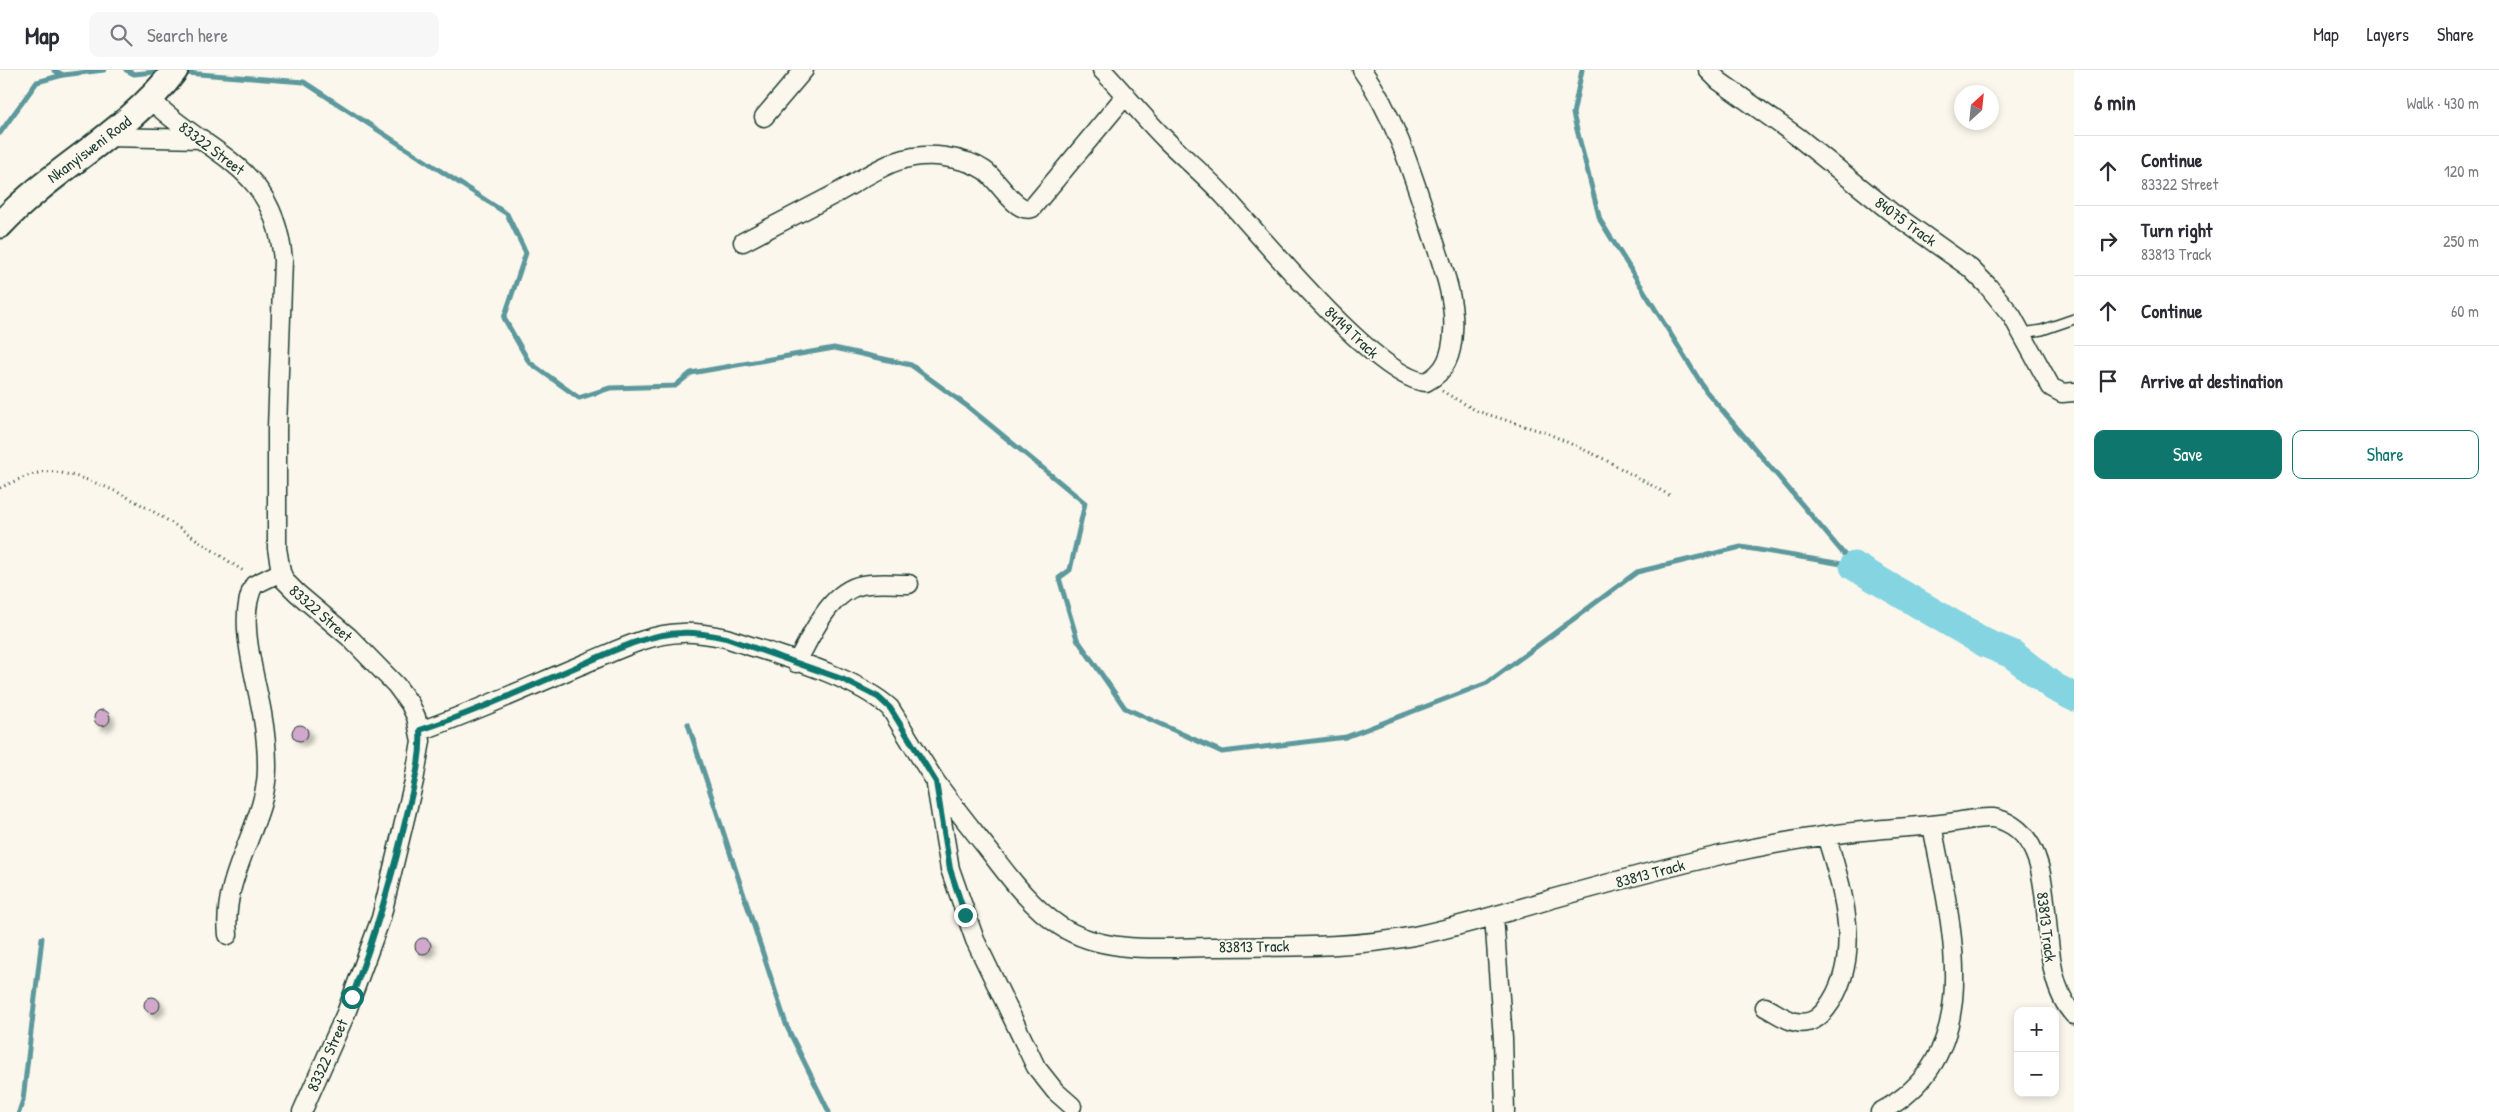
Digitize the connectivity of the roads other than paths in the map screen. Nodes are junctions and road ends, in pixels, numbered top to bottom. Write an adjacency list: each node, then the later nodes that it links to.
1 (176, 70): 7 (street, Nkanyisweni Road)
2 (804, 70): 8 (street)
3 (1102, 70): 6 (street, 84149 Track)
4 (1362, 70): 6 (street, 84149 Track)
5 (1708, 70): 14 (street, 84075 Track)
6 (1126, 95): 12 (street)
7 (151, 100): 9 (street, Nkanyisweni Road); 10 (street, 83322 Street)
8 (764, 117)
9 (108, 137): 10 (street); 11 (street, Nkanyisweni Road)
10 (202, 139): 16 (street, 83322 Street)
11 (0, 224)
12 (743, 242)
13 (2074, 319): 14 (lane)
14 (2024, 334): 15 (street, 84075 Track)
15 (2074, 392)
16 (280, 572): 19 (street, 83322 Street); 24 (street)
17 (909, 584): 18 (street)
18 (796, 663): 19 (street, 83813 Track); 20 (street, 83813 Track)
19 (420, 730): 28 (street, 83322 Street)
20 (936, 782): 23 (street, 83813 Track); 27 (street)
21 (1932, 825): 22 (street, 83813 Track); 26 (street, 83813 Track); 30 (street)
22 (1826, 836): 23 (street, 83813 Track); 25 (street)
23 (1494, 916): 29 (street)
24 (228, 934)
25 (1765, 1007)
26 (2074, 1015)
27 (1072, 1106)
28 (302, 1112)
29 (1505, 1112)
30 (1880, 1112)

